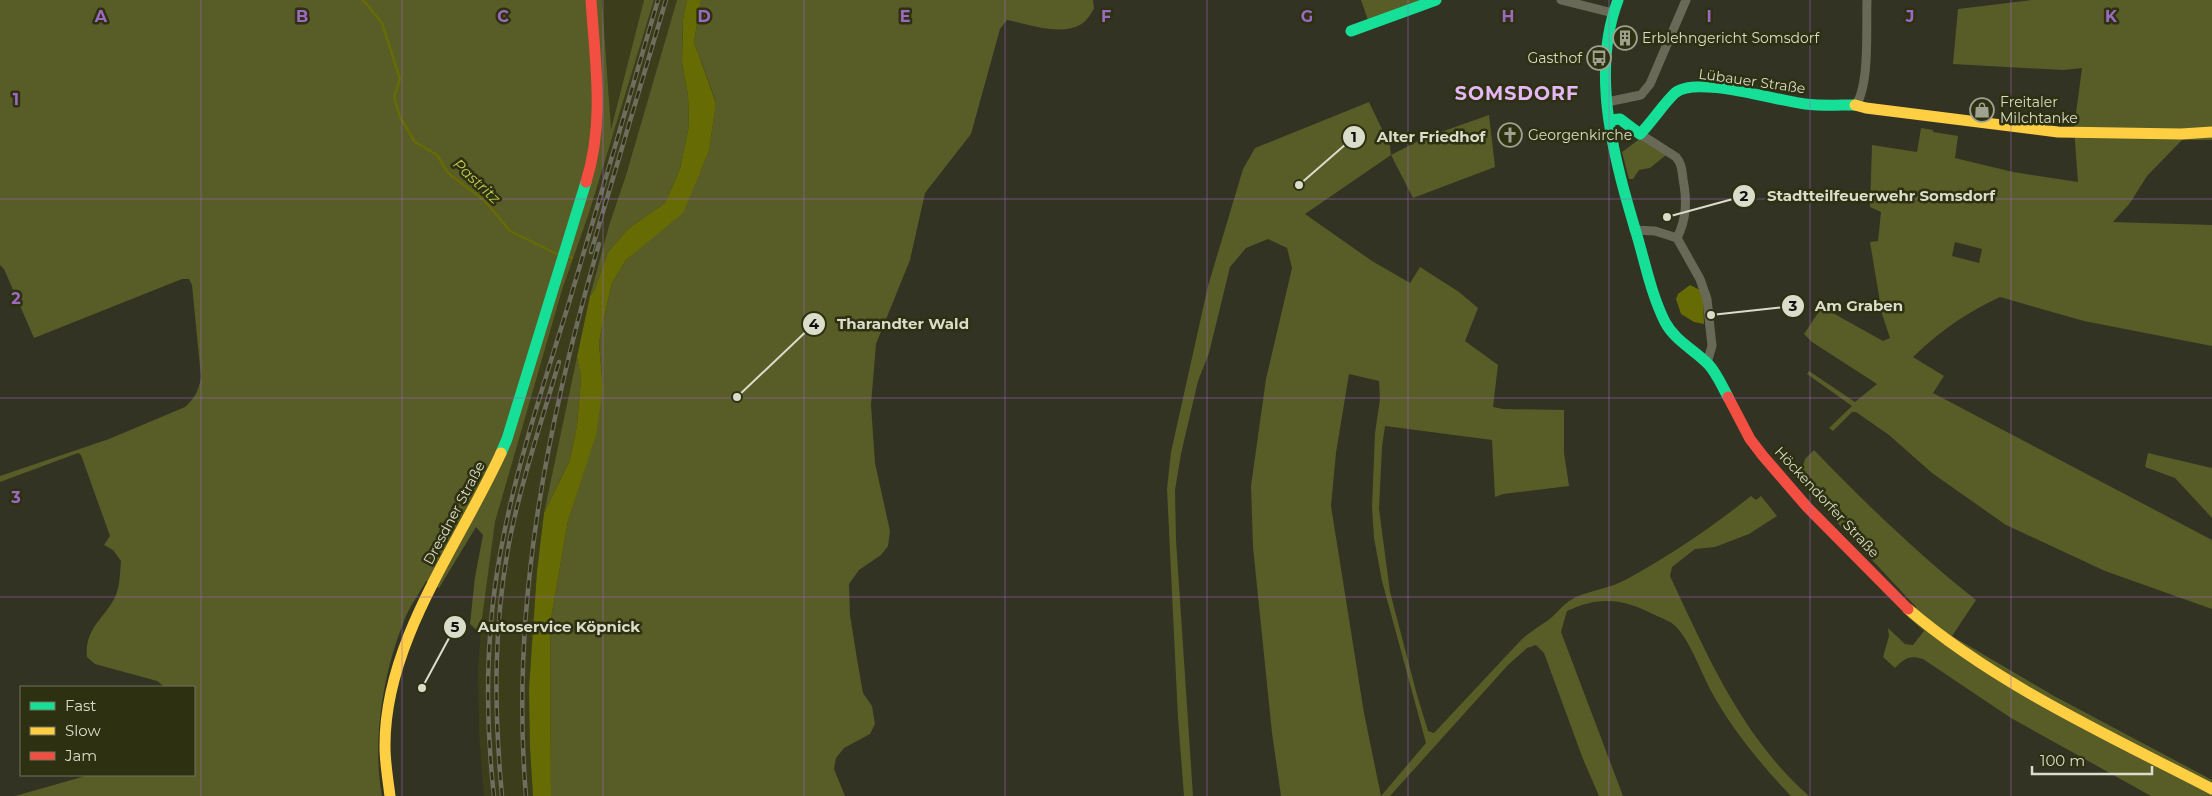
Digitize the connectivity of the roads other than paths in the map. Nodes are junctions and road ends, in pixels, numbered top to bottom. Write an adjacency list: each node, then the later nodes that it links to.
1 (591, 0): 18 (street, Dresdner Straße)
2 (1436, 0): 8 (street)
3 (1561, 0): 7 (street)
4 (1618, 0): 7 (street, Höckendorfer Straße)
5 (1686, 0): 9 (street)
6 (1867, 0): 10 (street)
7 (1613, 13): 9 (street, Höckendorfer Straße)
8 (1351, 31)
9 (1607, 102): 11 (street, Höckendorfer Straße)
10 (1856, 105): 12 (street, Lübauer Straße); 13 (street, Lübauer Straße)
11 (1610, 120): 13 (street); 14 (street, Höckendorfer Straße)
12 (2212, 132)
13 (1640, 134): 15 (street)
14 (1634, 230): 15 (street); 16 (street, Höckendorfer Straße)
15 (1677, 238): 16 (street)
16 (1707, 363): 17 (street, Höckendorfer Straße)
17 (2212, 789)
18 (390, 796)

